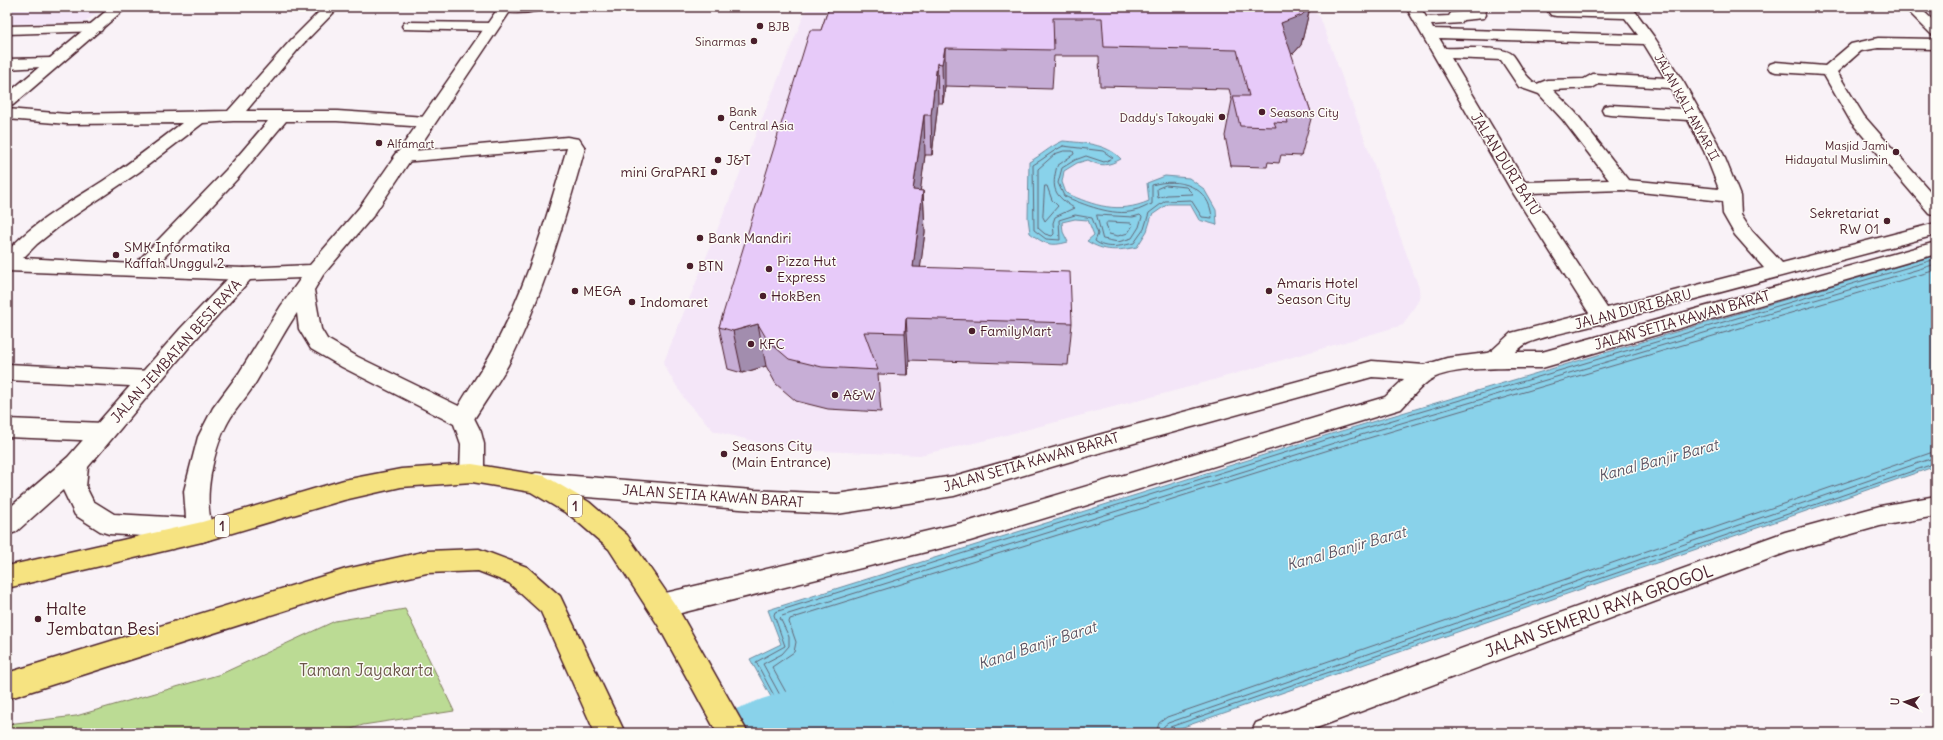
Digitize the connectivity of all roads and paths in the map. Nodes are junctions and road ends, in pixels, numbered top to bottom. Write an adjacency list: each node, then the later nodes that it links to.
1 (120, 7): 12 (street)
2 (332, 7): 28 (street)
3 (506, 7): 4 (street); 11 (street)
4 (535, 7)
5 (1477, 7): 9 (street)
6 (1552, 7): 8 (street)
7 (1911, 7): 14 (street)
8 (1627, 10): 15 (street, JALAN KALI ANYAR II)
9 (1421, 20): 15 (street); 17 (street, JALAN DURI BATU)
10 (409, 26): 11 (street)
11 (491, 27): 31 (street)
12 (96, 28): 13 (street); 18 (street)
13 (7, 30)
14 (1936, 30)
15 (1649, 40): 22 (street, JALAN KALI ANYAR II)
16 (1936, 44): 21 (street)
17 (1439, 53): 23 (street); 34 (street, JALAN DURI BATU)
18 (52, 63): 19 (street); 24 (street)
19 (7, 64)
20 (1776, 67): 21 (street)
21 (1829, 71): 36 (street)
22 (1676, 83): 23 (street); 27 (street, JALAN KALI ANYAR II)
23 (1544, 90): 33 (street)
24 (7, 102)
25 (1610, 110): 27 (street)
26 (7, 114): 30 (street)
27 (1694, 114): 35 (street, JALAN KALI ANYAR II)
28 (233, 116): 29 (street); 30 (street)
29 (281, 116): 31 (street); 41 (street)
30 (199, 118): 39 (street)
31 (426, 122): 32 (street)
32 (402, 157): 42 (street); 50 (street)
33 (1622, 185): 34 (street); 35 (street)
34 (1519, 188): 45 (street, JALAN DURI BATU)
35 (1731, 196): 40 (street, JALAN KALI ANYAR II)
36 (1936, 209)
37 (1936, 229): 40 (street, JALAN DURI BARU)
38 (1936, 248): 46 (street, JALAN SETIA KAWAN BARAT)
39 (7, 265): 41 (street)
40 (1777, 270): 45 (street, JALAN DURI BARU)
41 (140, 271): 43 (street)
42 (316, 271): 43 (street, JALAN JEMBATAN BESI RAYA); 44 (street)
43 (244, 274): 49 (street, JALAN JEMBATAN BESI RAYA)
44 (304, 290): 50 (street); 58 (street)
45 (1603, 318): 46 (street, JALAN DURI BARU)
46 (1495, 360): 48 (street, JALAN SETIA KAWAN BARAT)
47 (7, 372): 49 (street)
48 (1424, 373): 55 (street, JALAN SETIA KAWAN BARAT); 60 (street, JALAN SETIA KAWAN BARAT)
49 (150, 379): 52 (street, JALAN JEMBATAN BESI RAYA)
50 (463, 418): 54 (street)
51 (7, 428): 52 (street)
52 (104, 432): 53 (street, JALAN JEMBATAN BESI RAYA)
53 (76, 464): 57 (street, JALAN JEMBATAN BESI RAYA); 58 (street)
54 (472, 473): 55 (highway, 1); 58 (highway, 1)
55 (536, 483): 60 (highway, 1)
56 (1936, 506): 64 (street, JALAN SEMERU RAYA GROGOL)
57 (8, 523)
58 (200, 530): 59 (highway, 1)
59 (7, 577)
60 (664, 611): 63 (highway, 1)
61 (7, 686): 62 (highway)
62 (610, 733)
63 (733, 733)
64 (1266, 733)

